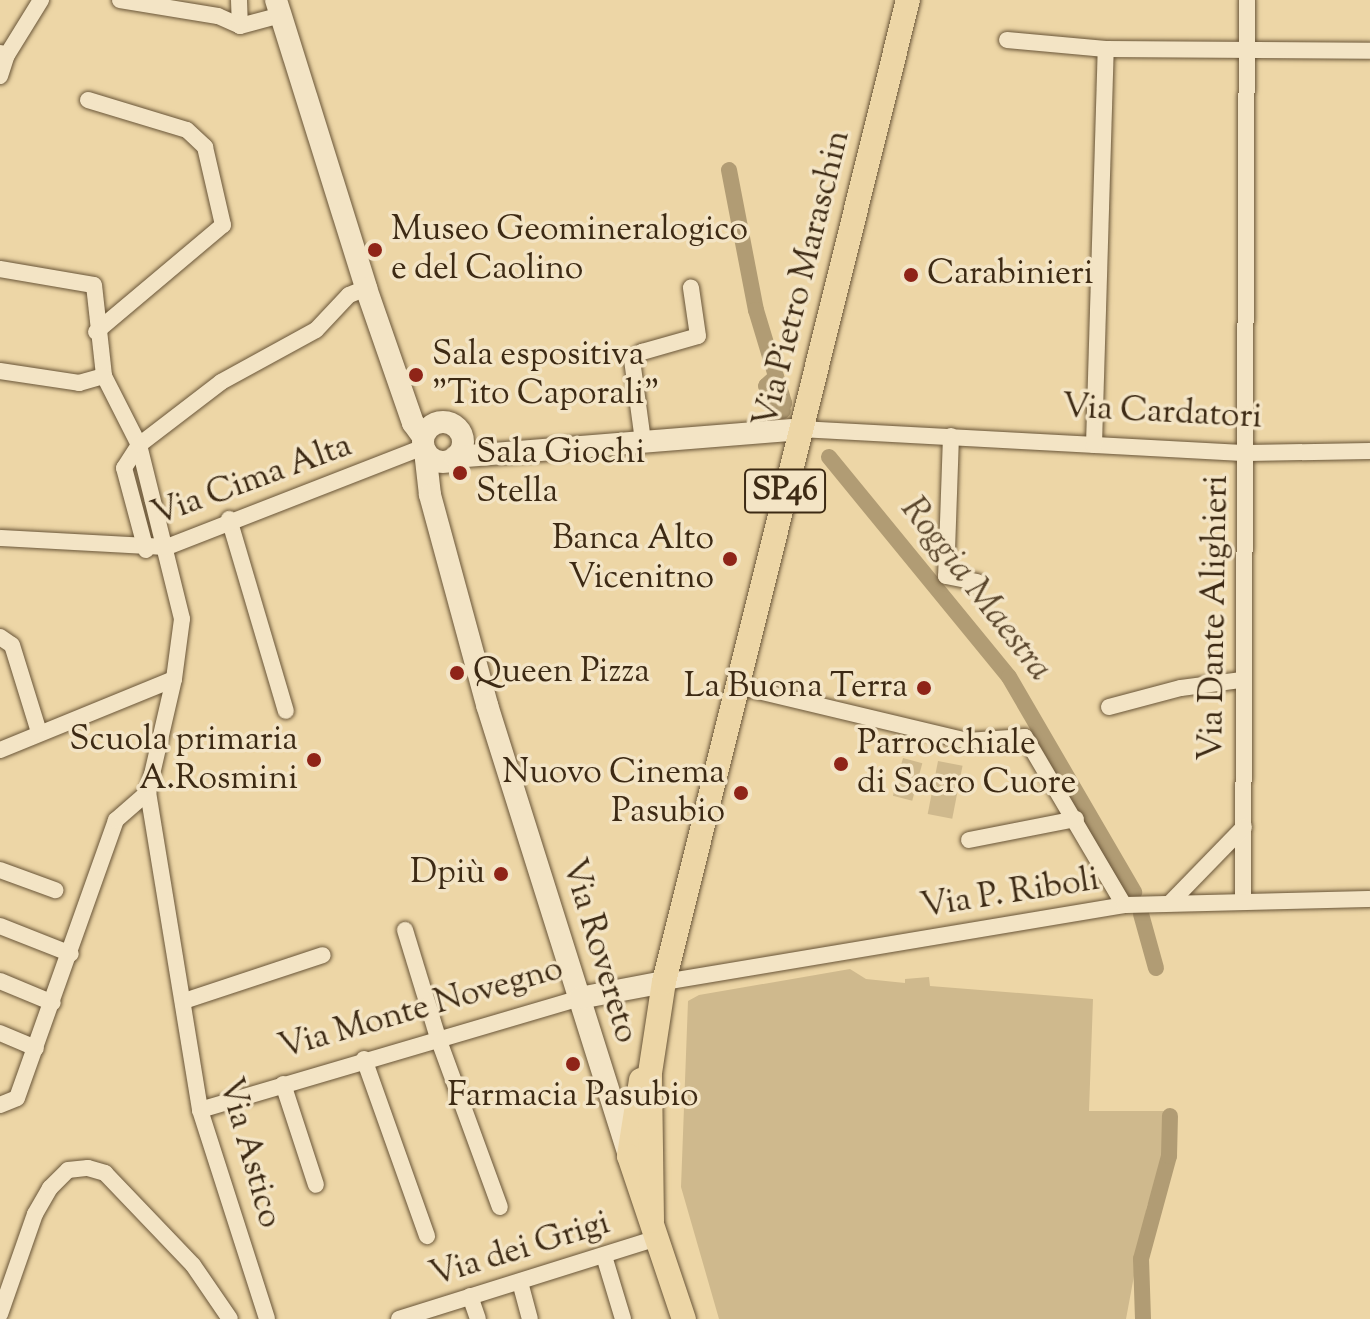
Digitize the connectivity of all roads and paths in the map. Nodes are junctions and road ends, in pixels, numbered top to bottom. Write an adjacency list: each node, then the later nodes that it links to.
1 (41, 0): 12 (street)
2 (120, 0): 7 (street)
3 (239, 0): 7 (street)
4 (908, 0): 21 (main road, Via Pietro Maraschin / SP46)
5 (1247, 0): 10 (street, Via Dante Alighieri)
6 (279, 8): 7 (street); 16 (street, Via Rovereto)
7 (240, 26)
8 (1007, 40): 9 (street)
9 (1106, 49): 10 (street); 26 (street)
10 (1247, 51): 11 (street); 29 (street, Via Dante Alighieri)
11 (1370, 51)
12 (4, 54): 13 (street)
13 (0, 76)
14 (88, 100): 18 (street)
15 (0, 269): 18 (street, Via Astico)
16 (366, 288): 23 (street, Via Rovereto); 25 (street)
17 (691, 288): 24 (street)
18 (96, 332): 20 (street, Via Astico)
19 (0, 371): 20 (street)
20 (104, 376): 25 (street, Via Astico)
21 (800, 429): 22 (street, Via Cardatori); 24 (street, Via Cardatori); 39 (main road, Via Pietro Maraschin / SP46)
22 (951, 436): 26 (street, Via Cardatori); 35 (street)
23 (427, 440): 27 (street); 27 (street); 30 (street, Via Rovereto); 31 (street, Via Cima Alta)
24 (643, 441): 27 (street, Via Cardatori)
25 (139, 445): 33 (street, Via Astico); 34 (street)
26 (1094, 445): 29 (street, Via Cardatori)
27 (454, 451): 30 (street)
28 (1370, 451): 29 (street, Via Cardatori)
29 (1247, 453): 38 (street, Via Dante Alighieri)
30 (434, 509): 60 (street, Via Rovereto)
31 (229, 519): 33 (street, Via Cima Alta); 41 (street)
32 (0, 540): 34 (street, Via Cima Alta)
33 (167, 547): 34 (street, Via Cima Alta); 37 (street, Via Astico)
34 (146, 550)
35 (977, 582)
36 (0, 637): 42 (street)
37 (174, 679): 42 (street); 44 (street, Via Astico)
38 (1241, 680): 40 (street); 46 (street, Via Dante Alighieri)
39 (737, 686): 45 (street); 59 (main road, Via Pietro Maraschin / SP46)
40 (1109, 707)
41 (286, 711)
42 (39, 732): 43 (street)
43 (0, 750)
44 (148, 792): 56 (street); 61 (street, Via Astico)
45 (1076, 819): 47 (street); 53 (street)
46 (1244, 827): 51 (street, Via Dante Alighieri); 52 (street)
47 (969, 840)
48 (0, 870): 49 (street)
49 (55, 890)
50 (1370, 899): 51 (street, Via P. Riboli)
51 (1243, 901): 52 (street, Via P. Riboli)
52 (1170, 903): 53 (street, Via P. Riboli)
53 (1124, 905): 59 (street, Via P. Riboli)
54 (0, 926): 56 (street)
55 (405, 930): 64 (street)
56 (71, 954): 62 (street)
57 (323, 955): 61 (street)
58 (0, 981): 62 (street)
59 (664, 982): 60 (street, Via Monte Novegno); 65 (main road, Via Pietro Maraschin / SP46)
60 (580, 998): 64 (street, Via Monte Novegno); 69 (street, Via Rovereto)
61 (184, 1001): 71 (street, Via Astico)
62 (53, 1003): 66 (street)
63 (0, 1033): 66 (street)
64 (438, 1038): 67 (street, Via Monte Novegno); 74 (street)
65 (654, 1041): 69 (main road, Via Pietro Maraschin / SP46); 72 (main road, Via Pietro Maraschin / SP46)
66 (36, 1048): 70 (street)
67 (364, 1059): 68 (street, Via Monte Novegno); 76 (street)
68 (283, 1084): 71 (street, Via Monte Novegno); 73 (street)
69 (623, 1102): 72 (main road, Via Pietro Maraschin / SP46); 72 (street, Via Rovereto)
70 (0, 1105)
71 (200, 1110): 81 (street, Via Astico)
72 (637, 1161): 75 (main road, Via Rovereto / SP46)
73 (316, 1185)
74 (500, 1207)
75 (655, 1230): 77 (street, Via dei Grigi); 88 (main road, Via Rovereto / SP46)
76 (427, 1236)
77 (604, 1256): 78 (street, Via dei Grigi); 87 (street)
78 (520, 1282): 79 (street, Via dei Grigi); 86 (street)
79 (470, 1296): 82 (street, Via dei Grigi); 85 (street)
80 (0, 1314): 83 (street)
81 (266, 1314)
82 (424, 1315): 84 (street, Via dei Grigi)
83 (230, 1319)
84 (399, 1319)
85 (478, 1319)
86 (530, 1319)
87 (623, 1319)
88 (684, 1319)

